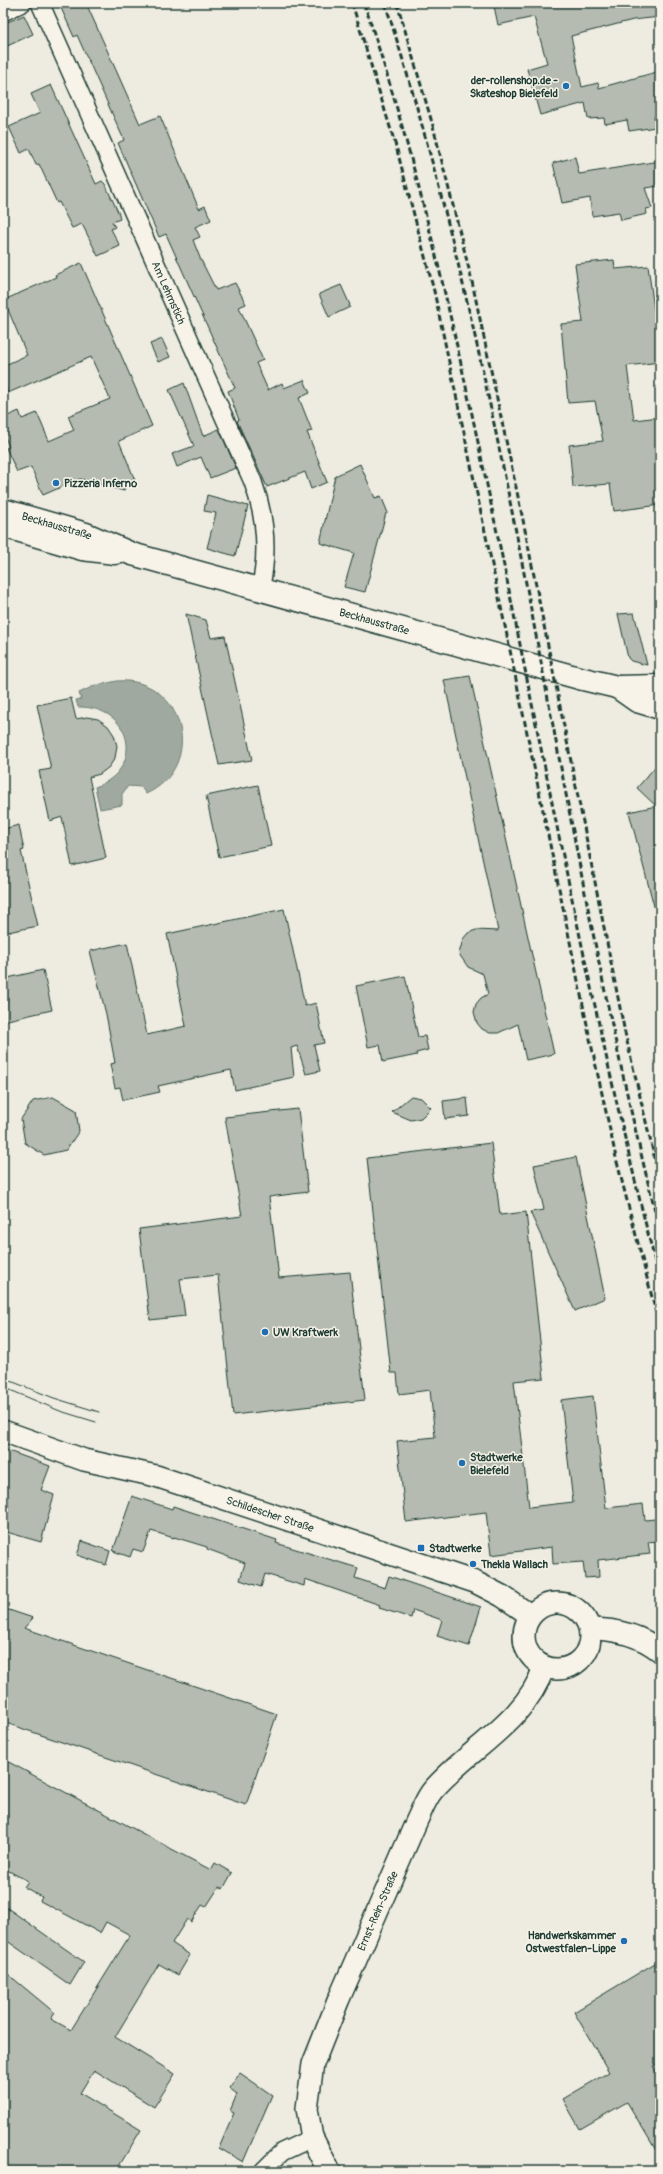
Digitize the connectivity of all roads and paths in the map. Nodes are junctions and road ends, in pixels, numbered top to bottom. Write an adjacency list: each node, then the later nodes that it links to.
1 (22, 3): 3 (street)
2 (40, 3): 7 (street, Am Lehmstich)
3 (3, 12)
4 (3, 510): 6 (main road, Beckhausstraße)
5 (3, 526): 6 (main road, Beckhausstraße)
6 (132, 554): 7 (main road, Beckhausstraße)
7 (260, 590): 9 (main road, Beckhausstraße)
8 (660, 686): 9 (main road, Beckhausstraße)
9 (616, 687): 10 (main road, Beckhausstraße)
10 (660, 708)
11 (3, 1431): 12 (street, Schildescher Straße)
12 (530, 1615): 13 (street); 15 (street)
13 (590, 1630): 14 (street); 15 (street)
14 (660, 1651)
15 (544, 1667): 16 (street, Ernst-Rein-Straße)
16 (312, 2138): 17 (street); 18 (main road)
17 (264, 2171)
18 (329, 2171)

